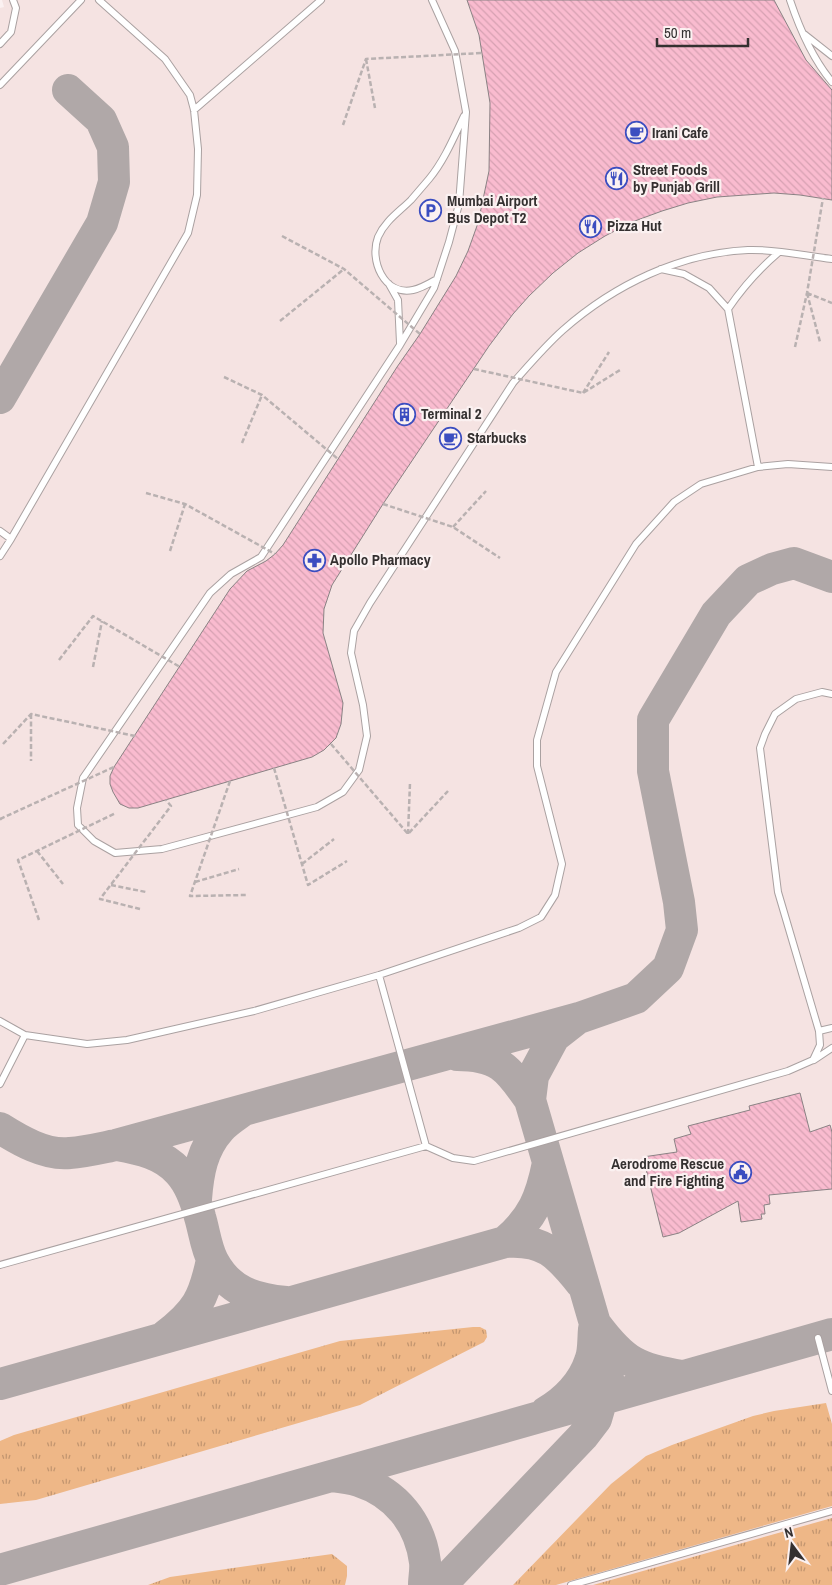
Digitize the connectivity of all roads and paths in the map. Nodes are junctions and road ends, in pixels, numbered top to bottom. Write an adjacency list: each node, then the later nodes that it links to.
1 (13, 0): 8 (lane)
2 (81, 0): 13 (lane)
3 (99, 0): 15 (lane)
4 (321, 0): 15 (lane)
5 (432, 0): 16 (lane)
6 (790, 0): 7 (lane)
7 (801, 32): 10 (lane); 12 (lane)
8 (0, 44)
9 (482, 53): 11 (path, bridge)
10 (832, 56)
11 (366, 59): 14 (path); 17 (path, bridge)
12 (832, 82)
13 (0, 85)
14 (375, 108)
15 (194, 110): 50 (lane)
16 (466, 112): 24 (lane); 25 (lane)
17 (343, 125)
18 (823, 198): 26 (path, bridge)
19 (282, 236): 22 (path, bridge)
20 (778, 253): 21 (lane); 23 (lane); 28 (lane)
21 (832, 258)
22 (344, 269): 29 (path); 30 (path, bridge)
23 (661, 270): 28 (lane); 32 (lane)
24 (437, 278): 25 (lane); 32 (lane)
25 (389, 284): 32 (lane)
26 (807, 293): 27 (path); 31 (path); 33 (path, bridge)
27 (832, 303)
28 (728, 309): 43 (lane)
29 (280, 321)
30 (420, 334)
31 (820, 342)
32 (400, 345)
33 (795, 346)
34 (609, 352): 38 (path)
35 (474, 369): 38 (path, bridge)
36 (620, 370): 38 (path, bridge)
37 (224, 377): 39 (path, bridge)
38 (583, 394)
39 (262, 396): 40 (path); 41 (path, bridge)
40 (242, 444)
41 (338, 459)
42 (832, 466): 43 (lane)
43 (758, 467): 86 (lane)
44 (486, 492): 48 (path)
45 (146, 493): 46 (path, bridge)
46 (185, 504): 51 (path); 52 (path, bridge)
47 (383, 504): 48 (path, bridge)
48 (453, 527): 54 (path, bridge)
49 (0, 531): 50 (lane)
50 (11, 539): 53 (lane)
51 (170, 551)
52 (275, 554)
53 (0, 556)
54 (500, 558)
55 (102, 621): 56 (path, bridge); 57 (path, bridge); 58 (path)
56 (59, 660)
57 (180, 667)
58 (93, 668)
59 (832, 694): 89 (lane)
60 (31, 714): 61 (path, bridge); 62 (path, bridge); 64 (path)
61 (135, 736)
62 (3, 744)
63 (331, 744): 73 (path, bridge)
64 (31, 761)
65 (114, 767): 72 (path, bridge)
66 (274, 768): 77 (path, bridge)
67 (230, 781): 79 (path, bridge)
68 (410, 783): 73 (path)
69 (448, 792): 73 (path, bridge)
70 (166, 800): 81 (path, bridge)
71 (116, 814): 75 (path, bridge)
72 (0, 819)
73 (408, 834)
74 (334, 839): 77 (path)
75 (37, 851): 80 (path); 85 (path, bridge)
76 (347, 861): 77 (path, bridge)
77 (302, 864)
78 (239, 869): 79 (path)
79 (195, 882): 83 (path, bridge)
80 (63, 884)
81 (111, 884): 82 (path); 84 (path, bridge)
82 (146, 892)
83 (247, 895)
84 (140, 909)
85 (39, 920)
86 (378, 975): 90 (lane); 94 (lane)
87 (0, 1021): 90 (lane)
88 (832, 1028): 89 (lane)
89 (819, 1031): 92 (lane)
90 (25, 1035): 93 (lane)
91 (832, 1048): 92 (lane)
92 (813, 1060): 94 (lane)
93 (0, 1084)
94 (426, 1146): 95 (lane)
95 (0, 1266)
96 (818, 1338): 97 (lane)
97 (832, 1391)
98 (832, 1511): 99 (lane)
99 (571, 1585)

